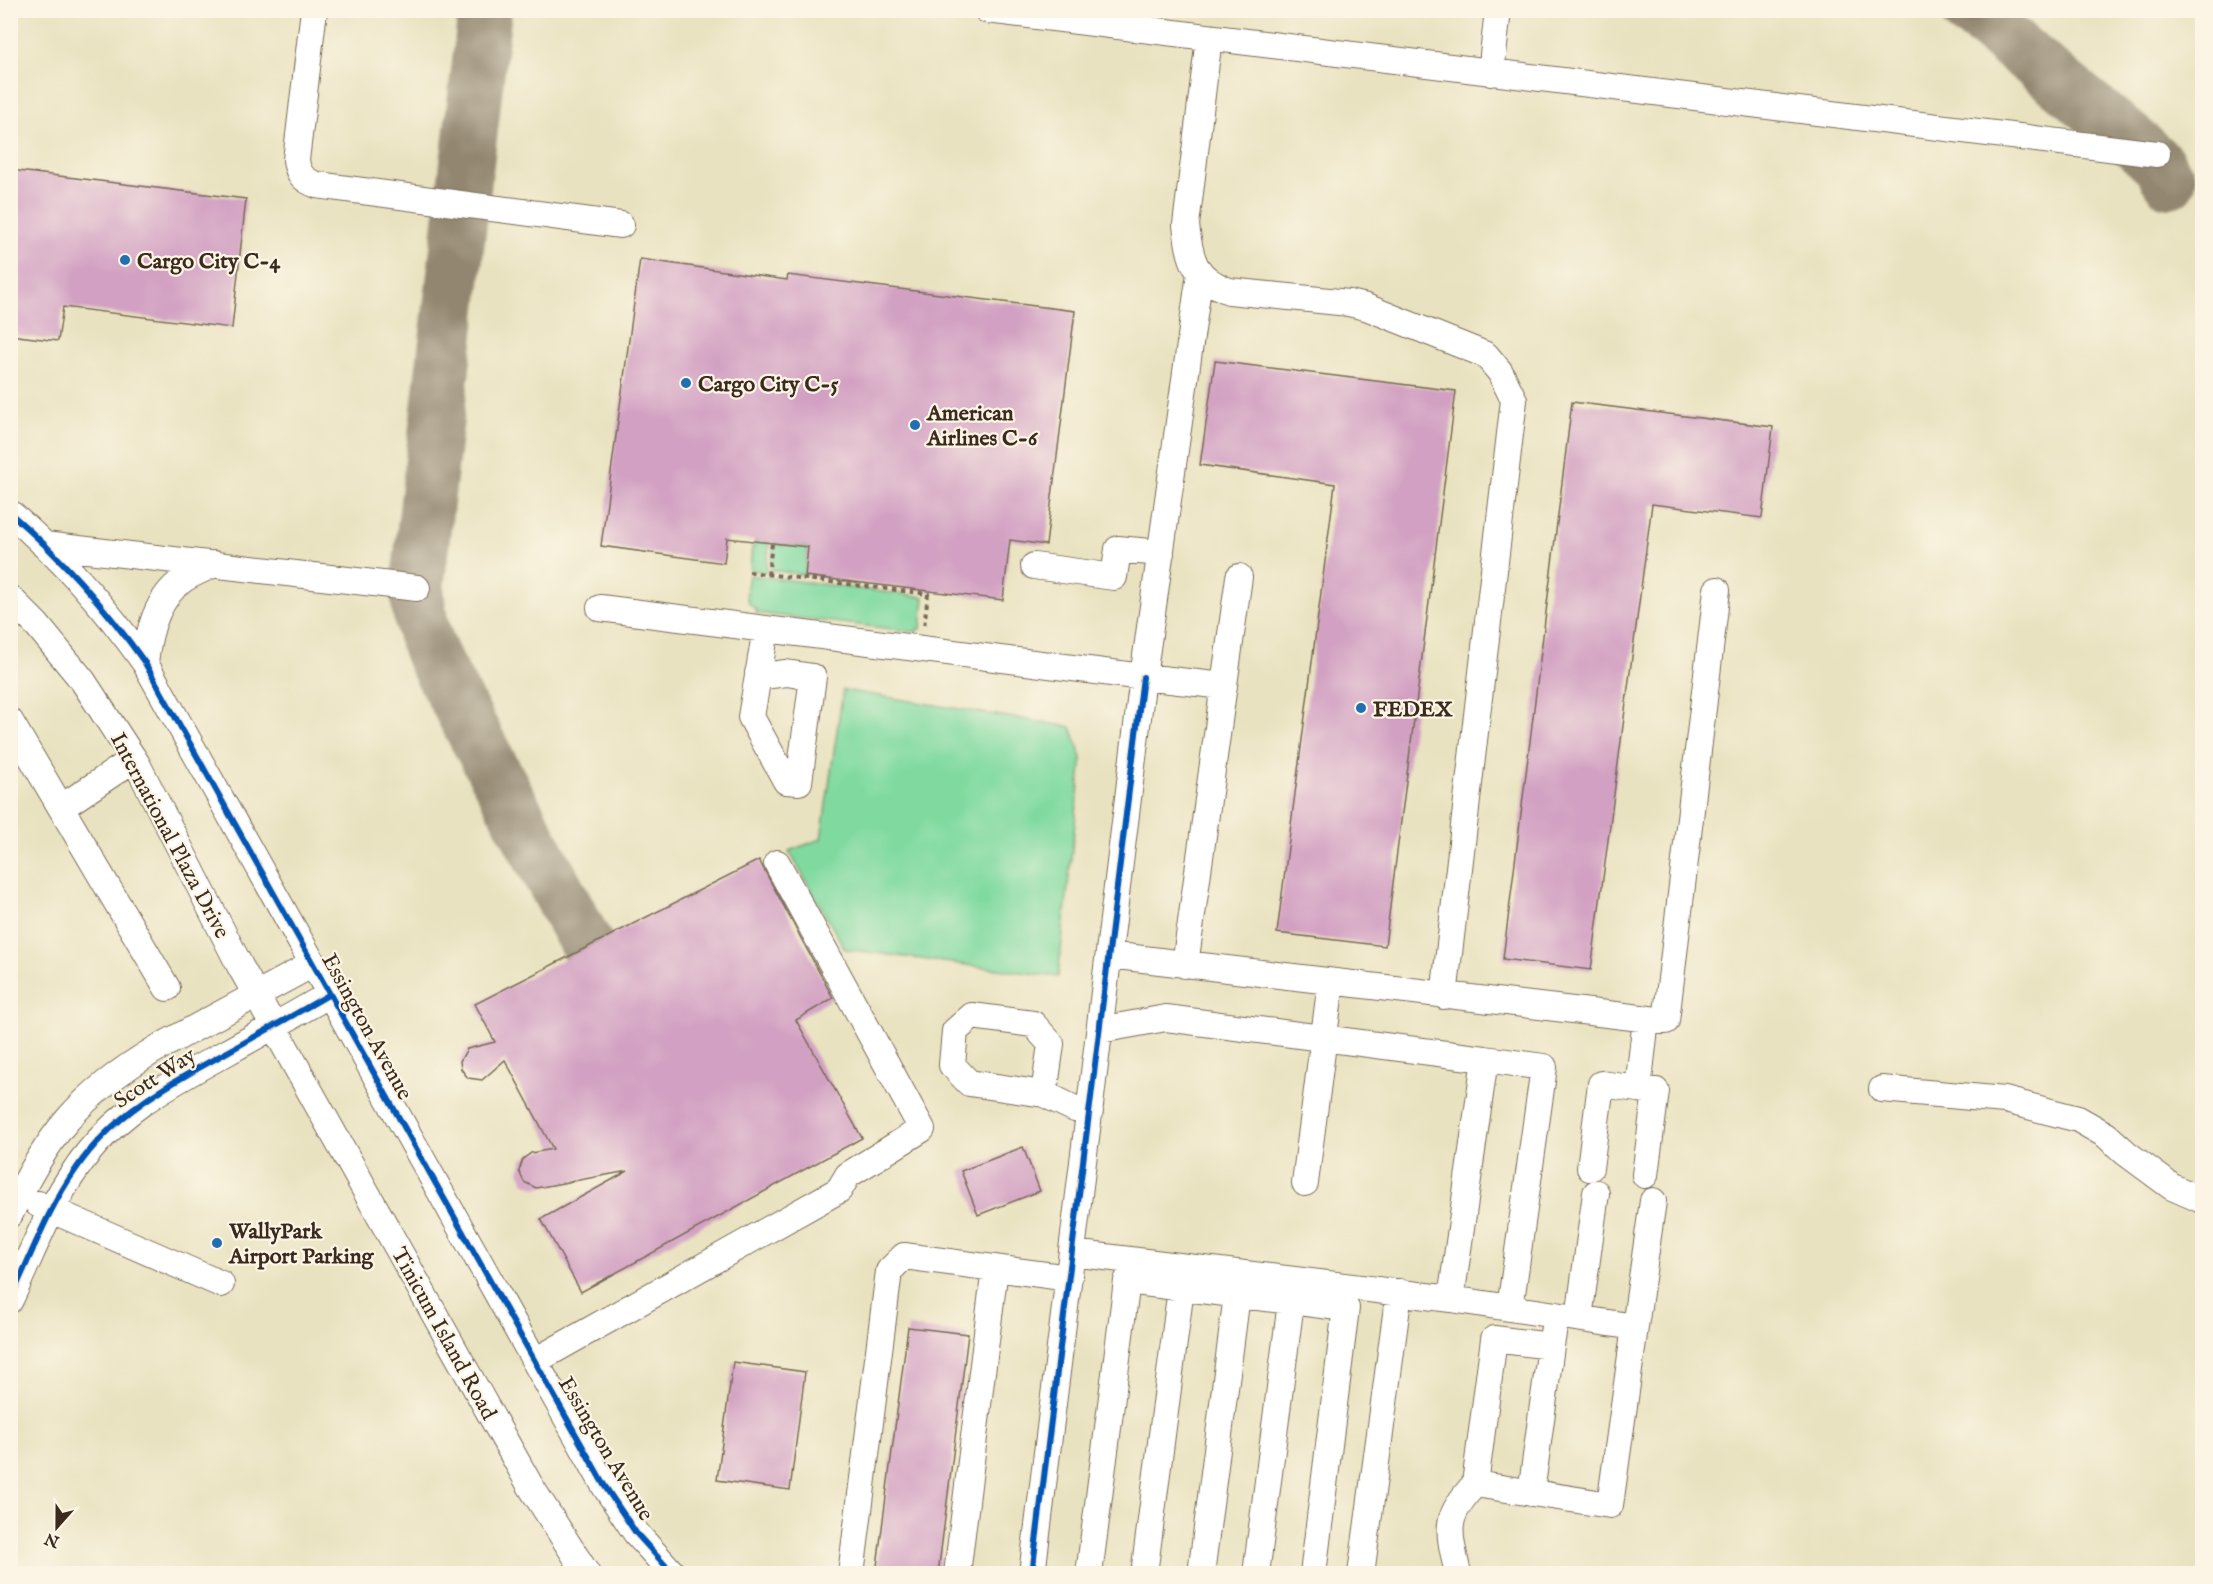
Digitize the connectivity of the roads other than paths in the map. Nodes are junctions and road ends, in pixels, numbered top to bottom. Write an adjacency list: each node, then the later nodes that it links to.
1 (314, 10): 7 (street)
2 (987, 10): 4 (street)
3 (1498, 10): 5 (street)
4 (1209, 38): 5 (street); 8 (street)
5 (1491, 73): 6 (street)
6 (2157, 154)
7 (621, 225)
8 (1200, 273): 11 (street); 35 (street)
9 (10, 513): 10 (street, Essington Avenue)
10 (44, 545): 12 (street); 20 (street, Essington Avenue)
11 (1161, 554): 13 (street); 22 (street)
12 (214, 564): 15 (street); 20 (street)
13 (1034, 566)
14 (1239, 578): 23 (street)
15 (417, 588)
16 (1717, 590): 36 (street)
17 (10, 598): 25 (street, International Plaza Drive)
18 (600, 608): 19 (street)
19 (766, 629): 21 (street); 22 (street)
20 (145, 663): 29 (street, Essington Avenue)
21 (758, 673)
22 (1143, 677): 23 (street); 28 (street)
23 (1224, 686): 30 (street)
24 (10, 721): 26 (street)
25 (134, 759): 26 (street); 34 (street, International Plaza Drive)
26 (62, 807): 32 (street)
27 (777, 863): 66 (street)
28 (1109, 955): 30 (street); 38 (street)
29 (312, 964): 33 (street, Essington Avenue); 34 (street, Scott Way)
30 (1185, 964): 31 (street)
31 (1331, 982): 35 (street); 39 (street)
32 (167, 988)
33 (330, 994): 37 (street, Scott Way); 66 (street, Essington Avenue)
34 (256, 995): 37 (street, Tinicum Island Road); 49 (street, Scott Way)
35 (1444, 996): 36 (street)
36 (1646, 1019): 41 (street)
37 (274, 1026): 52 (street, Scott Way); 69 (street, Tinicum Island Road)
38 (1100, 1030): 39 (street); 44 (street)
39 (1324, 1038): 40 (street); 47 (street)
40 (1485, 1059): 59 (street); 62 (street)
41 (1638, 1089): 45 (street); 46 (street)
42 (1882, 1089): 50 (street)
43 (1044, 1095): 44 (street)
44 (1090, 1111): 53 (street)
45 (1590, 1168)
46 (1645, 1175)
47 (1305, 1183)
48 (1596, 1193): 63 (street)
49 (13, 1200): 52 (street)
50 (2202, 1200)
51 (1653, 1201): 64 (street)
52 (52, 1211): 55 (street); 60 (street, Scott Way)
53 (1071, 1265): 54 (street); 57 (street); 73 (street)
54 (995, 1268): 71 (street); 72 (street)
55 (221, 1284)
56 (1180, 1287): 58 (street); 74 (street); 75 (street)
57 (1398, 1292): 59 (street); 79 (street)
58 (1237, 1294): 61 (street); 76 (street)
59 (1451, 1299): 62 (street)
60 (10, 1300)
61 (1292, 1302): 77 (street); 78 (street)
62 (1510, 1308): 63 (street)
63 (1567, 1317): 64 (street); 65 (street)
64 (1635, 1327): 68 (street)
65 (1551, 1346): 67 (street); 68 (street)
66 (535, 1361): 70 (street, Essington Avenue)
67 (1475, 1484): 68 (street); 80 (street)
68 (1531, 1493)
69 (587, 1574)
70 (673, 1574)
71 (851, 1574)
72 (957, 1574)
73 (1032, 1574)
74 (1089, 1574)
75 (1144, 1574)
76 (1201, 1574)
77 (1256, 1574)
78 (1313, 1574)
79 (1360, 1574)
80 (1458, 1574)

